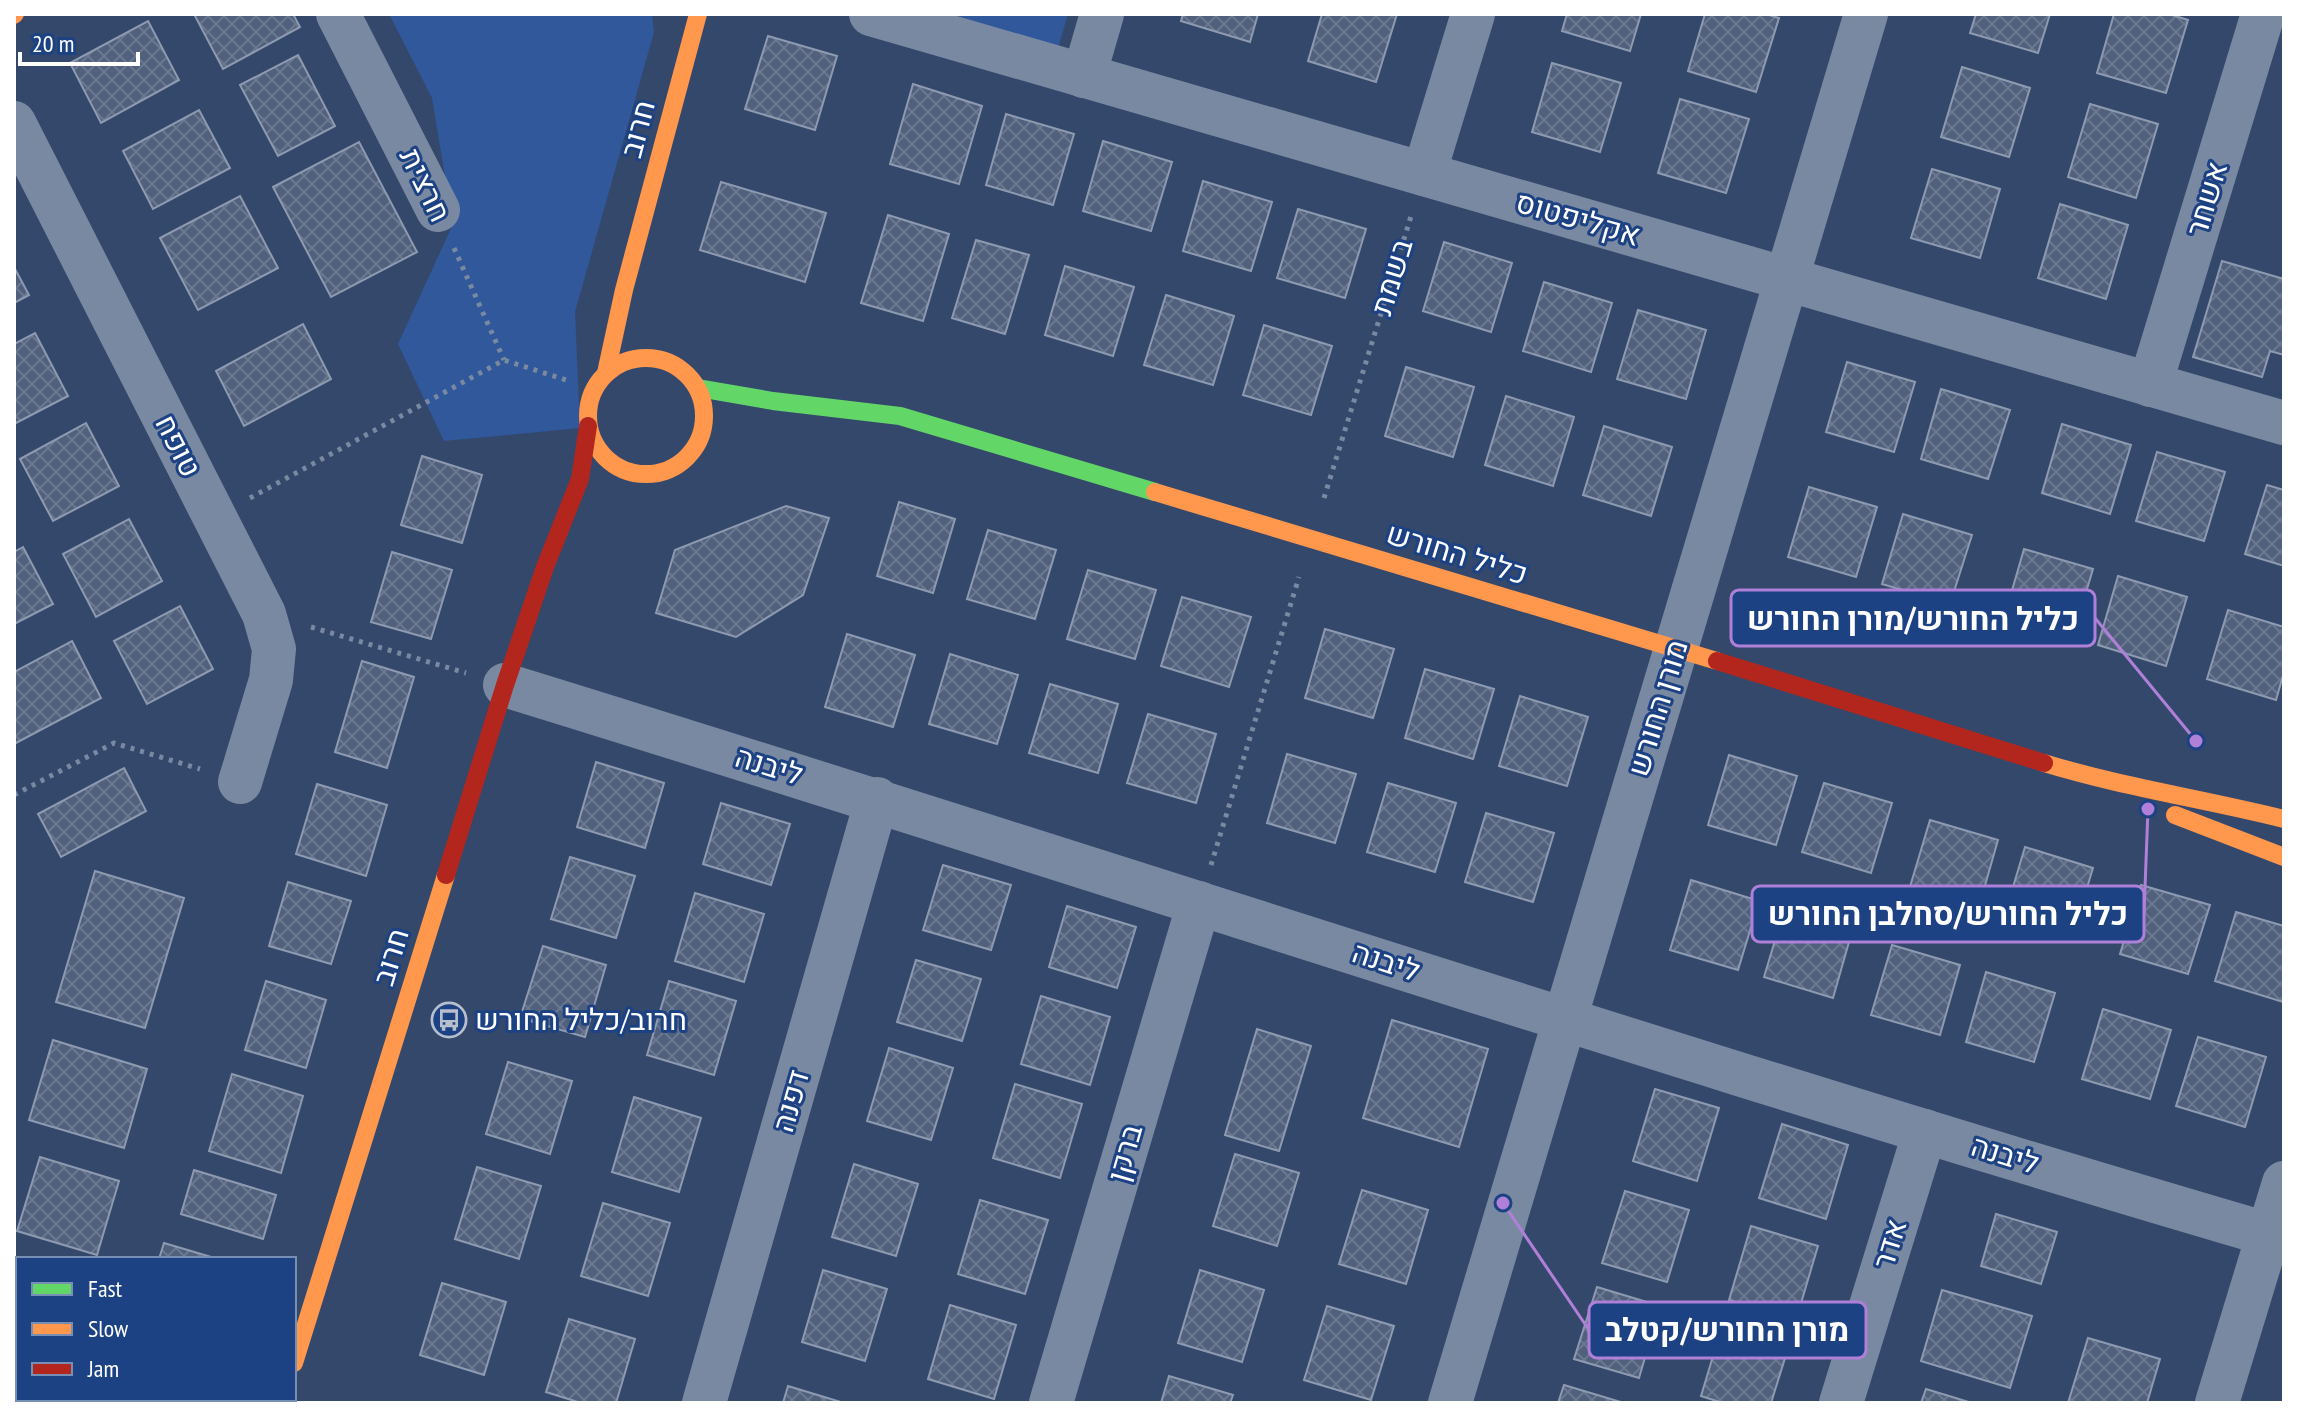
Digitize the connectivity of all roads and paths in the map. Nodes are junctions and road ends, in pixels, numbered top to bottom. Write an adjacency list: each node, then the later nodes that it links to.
1 (338, 14): 11 (street, חרצית)
2 (698, 14): 12 (street, חרוב)
3 (871, 14): 8 (street, אקליפטוס)
4 (1102, 14): 8 (street)
5 (1473, 14): 10 (street)
6 (1866, 14): 13 (street, מורן החורש)
7 (2263, 14): 17 (street, אשחר)
8 (1084, 76): 10 (street, אקליפטוס)
9 (14, 123): 29 (street, טופח)
10 (1424, 174): 13 (street, אקליפטוס); 30 (path, בשמת)
11 (438, 210): 15 (path, חרצית)
12 (632, 259): 14 (street, חרוב); 16 (street, חרוב)
13 (1786, 279): 17 (street, אקליפטוס); 33 (street, מורן החורש)
14 (636, 312)
15 (504, 360): 18 (path); 29 (path)
16 (606, 373): 18 (street); 19 (street)
17 (2150, 385): 22 (street, אקליפטוס)
18 (594, 388): 23 (street)
19 (698, 388): 20 (street, כליל החורש); 25 (street)
20 (813, 406): 21 (street, כליל החורש); 30 (street, כליל החורש)
21 (758, 416)
22 (2284, 423)
23 (588, 426): 26 (street); 31 (street, חרוב)
24 (724, 428): 25 (street)
25 (697, 444): 26 (street)
26 (641, 474): 27 (street)
27 (613, 487)
28 (590, 505): 31 (street, חרוב)
29 (215, 518): 32 (street, טופח)
30 (1311, 539): 33 (street, כליל החורש); 41 (path, בשמת)
31 (545, 567): 34 (street, חרוב)
32 (264, 614): 34 (path); 36 (street, טופח)
33 (1676, 648): 35 (street, כליל החורש); 42 (street, מורן החורש)
34 (505, 685): 38 (street, ליבנה); 46 (street, חרוב)
35 (2081, 774): 39 (street, כליל החורש); 40 (street, כליל החורש)
36 (240, 782): 37 (path)
37 (14, 795)
38 (877, 799): 41 (street, ליבנה); 47 (street, דפנה)
39 (2284, 819)
40 (2284, 857)
41 (1199, 903): 42 (street, ליבנה); 48 (street, ברקן)
42 (1564, 1019): 43 (street, ליבנה); 49 (street, מורן החורש)
43 (1925, 1131): 45 (street, ליבנה); 50 (street, אדר)
44 (2284, 1183): 45 (street)
45 (2276, 1236): 51 (street)
46 (296, 1357)
47 (704, 1403)
48 (1051, 1403)
49 (1450, 1403)
50 (1841, 1403)
51 (2217, 1403)

